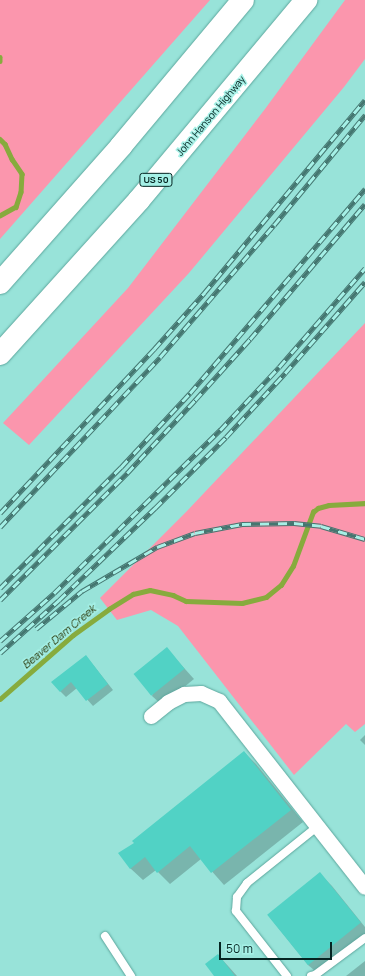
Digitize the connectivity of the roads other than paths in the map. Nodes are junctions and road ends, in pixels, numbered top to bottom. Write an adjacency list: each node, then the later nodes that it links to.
1 (243, 0): 3 (highway)
2 (306, 0): 4 (highway, John Hanson Highway / US 50)
3 (0, 283)
4 (0, 354)
5 (151, 716): 6 (street)
6 (318, 827): 7 (street); 11 (lane)
7 (365, 887)
8 (105, 936): 10 (lane)
9 (365, 938): 12 (lane)
10 (131, 976)
11 (287, 976)
12 (311, 976)

